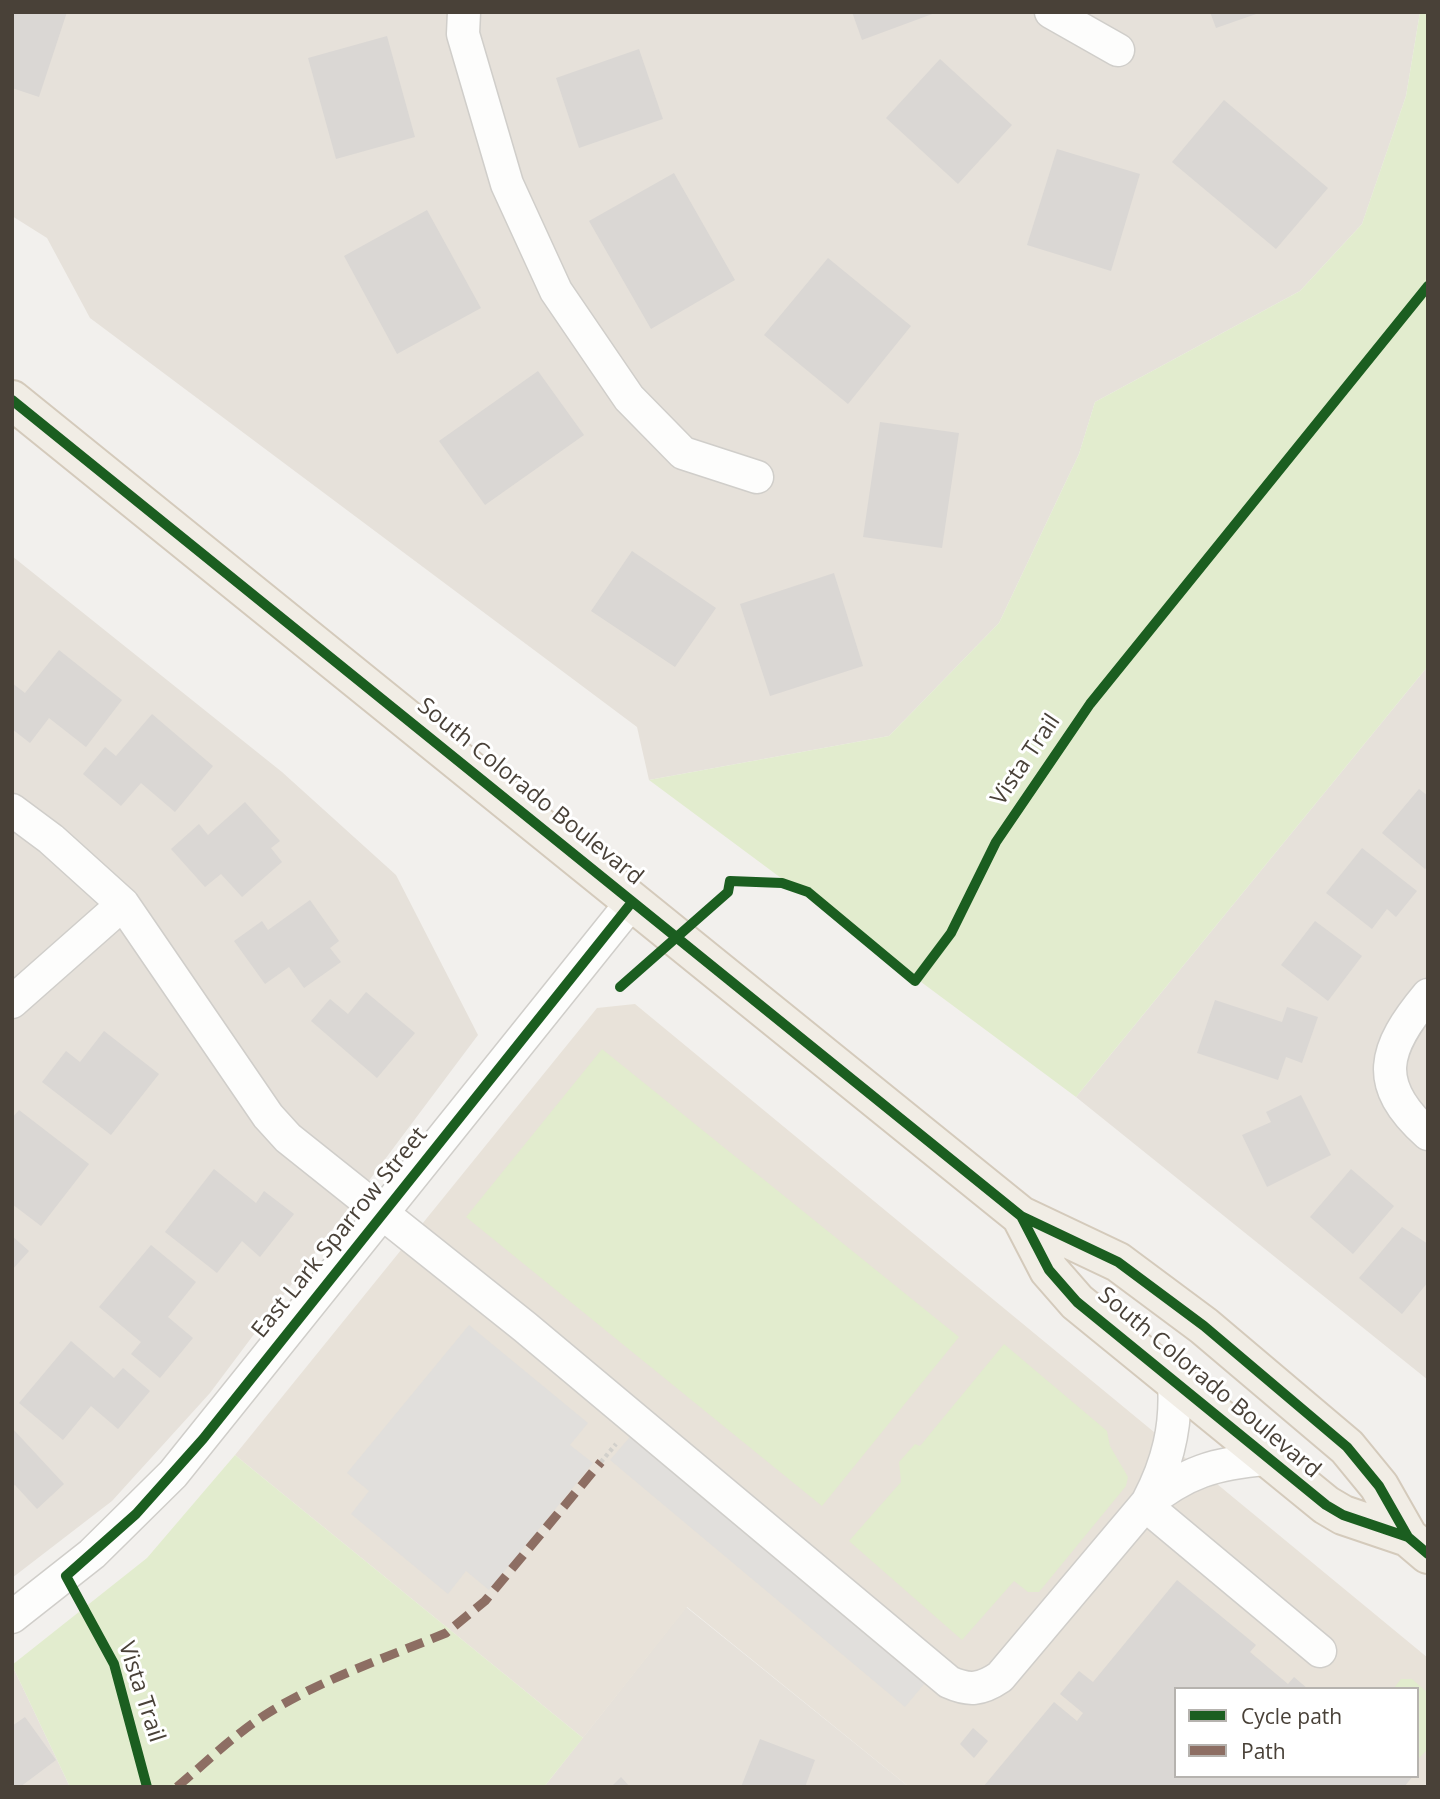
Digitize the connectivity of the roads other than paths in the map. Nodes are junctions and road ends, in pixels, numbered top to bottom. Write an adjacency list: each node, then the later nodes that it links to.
1 (464, 12): 5 (street)
2 (1051, 12): 3 (street)
3 (1118, 50)
4 (12, 400): 7 (main road, South Colorado Boulevard)
5 (758, 477)
6 (12, 810): 8 (street)
7 (632, 902): 12 (street, East Lark Sparrow Street); 13 (main road, South Colorado Boulevard)
8 (123, 904): 10 (street); 12 (street)
9 (1428, 995): 11 (street)
10 (12, 1002)
11 (1428, 1134)
12 (383, 1213): 16 (street); 18 (street, East Lark Sparrow Street)
13 (1021, 1216): 14 (main road, South Colorado Boulevard); 17 (main road, South Colorado Boulevard)
14 (1174, 1383): 15 (main road, South Colorado Boulevard); 16 (street)
15 (1267, 1459): 16 (street); 17 (main road, South Colorado Boulevard)
16 (1145, 1505): 19 (street)
17 (1418, 1546)
18 (12, 1617)
19 (1320, 1651)

